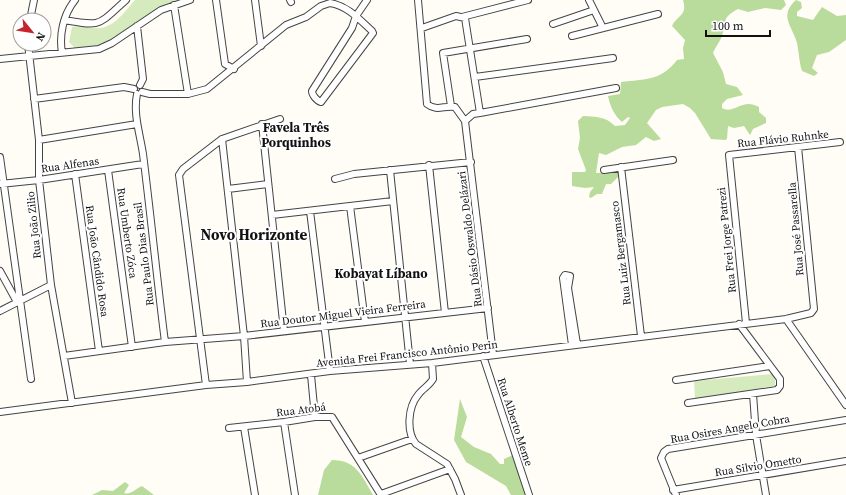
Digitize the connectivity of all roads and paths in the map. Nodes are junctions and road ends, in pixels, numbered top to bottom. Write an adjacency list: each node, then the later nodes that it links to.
1 (34, 0): 14 (street)
2 (75, 0): 18 (street)
3 (126, 0): 18 (street)
4 (190, 0): 12 (street)
5 (216, 0): 32 (street)
6 (255, 0): 25 (street)
7 (367, 0): 16 (street)
8 (418, 0): 21 (street)
9 (528, 0): 17 (street)
10 (589, 0): 13 (street)
11 (330, 1): 16 (street); 25 (street)
12 (174, 5): 20 (street); 36 (street)
13 (594, 10): 19 (street); 22 (street)
14 (32, 12)
15 (658, 14): 22 (street)
16 (356, 16): 16 (street)
17 (462, 17): 21 (street); 26 (street)
18 (65, 20): 28 (street)
19 (553, 24)
20 (137, 26): 28 (street); 35 (street)
21 (422, 28): 38 (street)
22 (603, 28): 23 (street)
23 (572, 36)
24 (527, 39): 26 (street)
25 (261, 46): 32 (street)
26 (470, 49): 33 (street); 38 (street)
27 (29, 52): 29 (street, Rua João Zilio)
28 (62, 53): 29 (street)
29 (29, 56): 31 (street); 37 (street, Rua João Zilio)
30 (613, 58): 33 (street)
31 (0, 59)
32 (234, 69): 36 (street)
33 (475, 77): 39 (street)
34 (616, 88): 39 (street)
35 (138, 92): 36 (street); 37 (street); 42 (street, Rua Paulo Dias Brasil)
36 (188, 94)
37 (34, 99): 45 (street, Rua João Zilio)
38 (451, 106): 41 (street)
39 (480, 113): 41 (street)
40 (280, 118): 43 (street)
41 (464, 121): 51 (street, Rua Dásio Oswaldo Delázari)
42 (137, 124): 45 (street); 52 (street, Rua Paulo Dias Brasil)
43 (262, 124): 44 (street); 62 (street)
44 (222, 139): 63 (street); 84 (street)
45 (39, 140): 60 (street, Rua João Zilio)
46 (840, 142): 47 (street, Rua Flávio Ruhnke)
47 (798, 147): 48 (street, Rua Flávio Ruhnke); 72 (street, Rua José Passarella)
48 (728, 155): 78 (street, Rua Frei Jorge Patrezi)
49 (0, 157): 61 (street)
50 (673, 160): 54 (street)
51 (470, 162): 53 (street); 71 (street, Rua Dásio Oswaldo Delázari)
52 (143, 164): 55 (street, Rua Alfenas); 85 (street, Rua Paulo Dias Brasil)
53 (429, 165): 56 (street); 74 (street)
54 (621, 167): 57 (street); 83 (street, Rua Luiz Bergamasco)
55 (108, 170): 58 (street, Rua Alfenas); 87 (street, Rua Umberto Zóca)
56 (390, 170): 59 (street); 64 (street)
57 (604, 170)
58 (75, 174): 60 (street, Rua Alfenas); 88 (street, Rua João Cândido Rosa)
59 (335, 179)
60 (39, 180): 61 (street, Rua Alfenas); 69 (street, Rua João Zilio)
61 (2, 183): 70 (street)
62 (268, 184): 63 (street); 67 (street)
63 (228, 189): 82 (street)
64 (393, 201): 65 (street); 75 (street)
65 (350, 206): 66 (street); 77 (street)
66 (310, 211): 67 (street); 80 (street)
67 (272, 215): 81 (street)
68 (0, 271): 70 (street)
69 (51, 285): 70 (street); 90 (street, Rua João Zilio)
70 (19, 302): 73 (street); 97 (street)
71 (488, 308): 74 (street, Rua Doutor Miguel Vieira Ferreira); 89 (street, Rua Dásio Oswaldo Delázari)
72 (814, 309): 76 (street, Avenida Frei Francisco Antônio Perin)
73 (0, 311)
74 (445, 313): 75 (street, Rua Doutor Miguel Vieira Ferreira)
75 (405, 318): 77 (street, Rua Doutor Miguel Vieira Ferreira); 93 (street)
76 (786, 319): 78 (street, Avenida Frei Francisco Antônio Perin); 104 (street)
77 (365, 322): 80 (street, Rua Doutor Miguel Vieira Ferreira)
78 (746, 323): 79 (street, Avenida Frei Francisco Antônio Perin)
79 (739, 324): 83 (street, Avenida Frei Francisco Antônio Perin); 94 (street)
80 (323, 327): 81 (street, Rua Doutor Miguel Vieira Ferreira); 95 (street)
81 (284, 331): 82 (street, Rua Doutor Miguel Vieira Ferreira)
82 (244, 336): 84 (street, Rua Doutor Miguel Vieira Ferreira); 99 (street)
83 (641, 336): 86 (street, Avenida Frei Francisco Antônio Perin)
84 (200, 339): 85 (street, Rua Doutor Miguel Vieira Ferreira); 100 (street)
85 (164, 342): 87 (street, Rua Doutor Miguel Vieira Ferreira)
86 (575, 344): 86 (street); 89 (street, Avenida Frei Francisco Antônio Perin)
87 (132, 347): 88 (street, Rua Doutor Miguel Vieira Ferreira)
88 (100, 351): 90 (street, Rua Doutor Miguel Vieira Ferreira)
89 (493, 354): 91 (street, Avenida Frei Francisco Antônio Perin)
90 (64, 356): 102 (street, Rua João Zilio)
91 (483, 356): 92 (street, Avenida Frei Francisco Antônio Perin); 122 (street, Rua Alberto Meme)
92 (432, 363): 93 (street, Avenida Frei Francisco Antônio Perin); 112 (street)
93 (410, 364): 95 (street, Avenida Frei Francisco Antônio Perin)
94 (770, 366): 98 (street); 101 (street)
95 (330, 371): 96 (street, Avenida Frei Francisco Antônio Perin)
96 (311, 375): 99 (street, Avenida Frei Francisco Antônio Perin); 106 (street)
97 (31, 379)
98 (676, 380)
99 (247, 382): 100 (street, Avenida Frei Francisco Antônio Perin)
100 (206, 385): 102 (street, Avenida Frei Francisco Antônio Perin)
101 (753, 394): 103 (street); 111 (street)
102 (72, 403): 105 (street, Avenida Frei Francisco Antônio Perin)
103 (688, 403)
104 (846, 404)
105 (0, 412)
106 (315, 416): 108 (street, Rua Atobá); 113 (street, Rua Atobá)
107 (846, 420): 111 (street, Rua Osires Angelo Cobra)
108 (284, 422): 109 (street, Rua Atobá); 120 (street)
109 (244, 427): 110 (street, Rua Atobá); 119 (street)
110 (229, 428)
111 (756, 435): 116 (street); 117 (street, Rua Osires Angelo Cobra)
112 (412, 439): 113 (street); 115 (street)
113 (358, 458): 118 (street, Rua Atobá)
114 (846, 461): 116 (street, Rua Silvio Ometto)
115 (450, 469): 118 (street); 121 (street)
116 (763, 475): 117 (street, Rua Silvio Ometto); 123 (street)
117 (674, 492)
118 (381, 494)
119 (255, 495)
120 (295, 495)
121 (461, 495)
122 (529, 495)
123 (766, 495)

